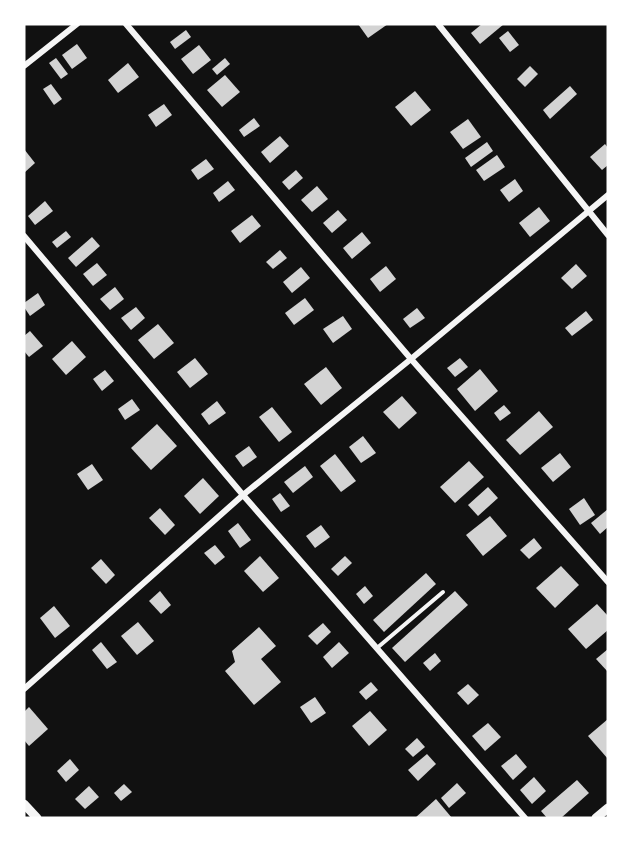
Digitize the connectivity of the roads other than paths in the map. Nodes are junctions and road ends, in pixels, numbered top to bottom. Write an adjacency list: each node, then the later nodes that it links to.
1 (77, 24): 4 (street)
2 (126, 24): 9 (street)
3 (438, 24): 6 (street)
4 (24, 66)
5 (608, 195): 6 (street)
6 (588, 212): 7 (street); 9 (street)
7 (608, 235)
8 (24, 236): 10 (street)
9 (411, 359): 10 (street); 11 (street)
10 (243, 495): 13 (street); 14 (street)
11 (608, 582)
12 (444, 592): 13 (lane)
13 (377, 649): 18 (street)
14 (24, 689)
15 (24, 804): 17 (street)
16 (608, 808): 19 (street)
17 (37, 818)
18 (525, 818)
19 (596, 818)

